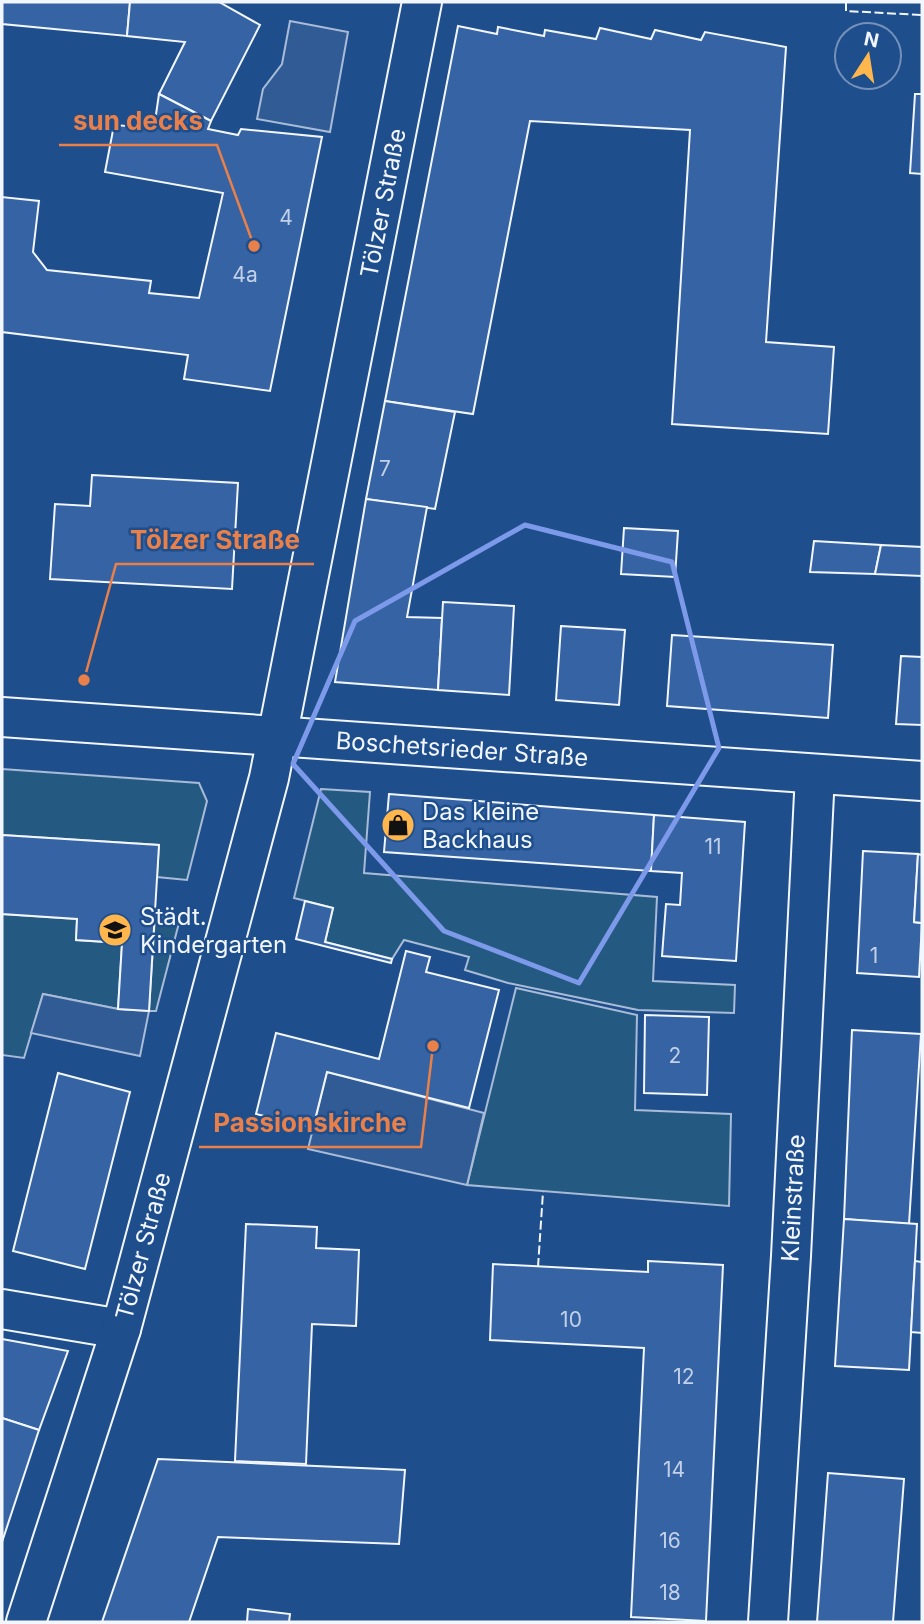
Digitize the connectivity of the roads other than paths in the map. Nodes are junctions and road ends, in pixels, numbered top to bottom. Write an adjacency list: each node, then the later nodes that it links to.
1 (422, 2): 3 (street, Tölzer Straße)
2 (2, 717): 3 (street, Boschetsrieder Straße)
3 (278, 736): 4 (street, Boschetsrieder Straße); 7 (street, Tölzer Straße)
4 (815, 774): 5 (street, Boschetsrieder Straße); 9 (street, Kleinstraße)
5 (922, 781)
6 (2, 1309): 7 (street)
7 (121, 1329): 8 (street, Tölzer Straße)
8 (26, 1622)
9 (768, 1622)

